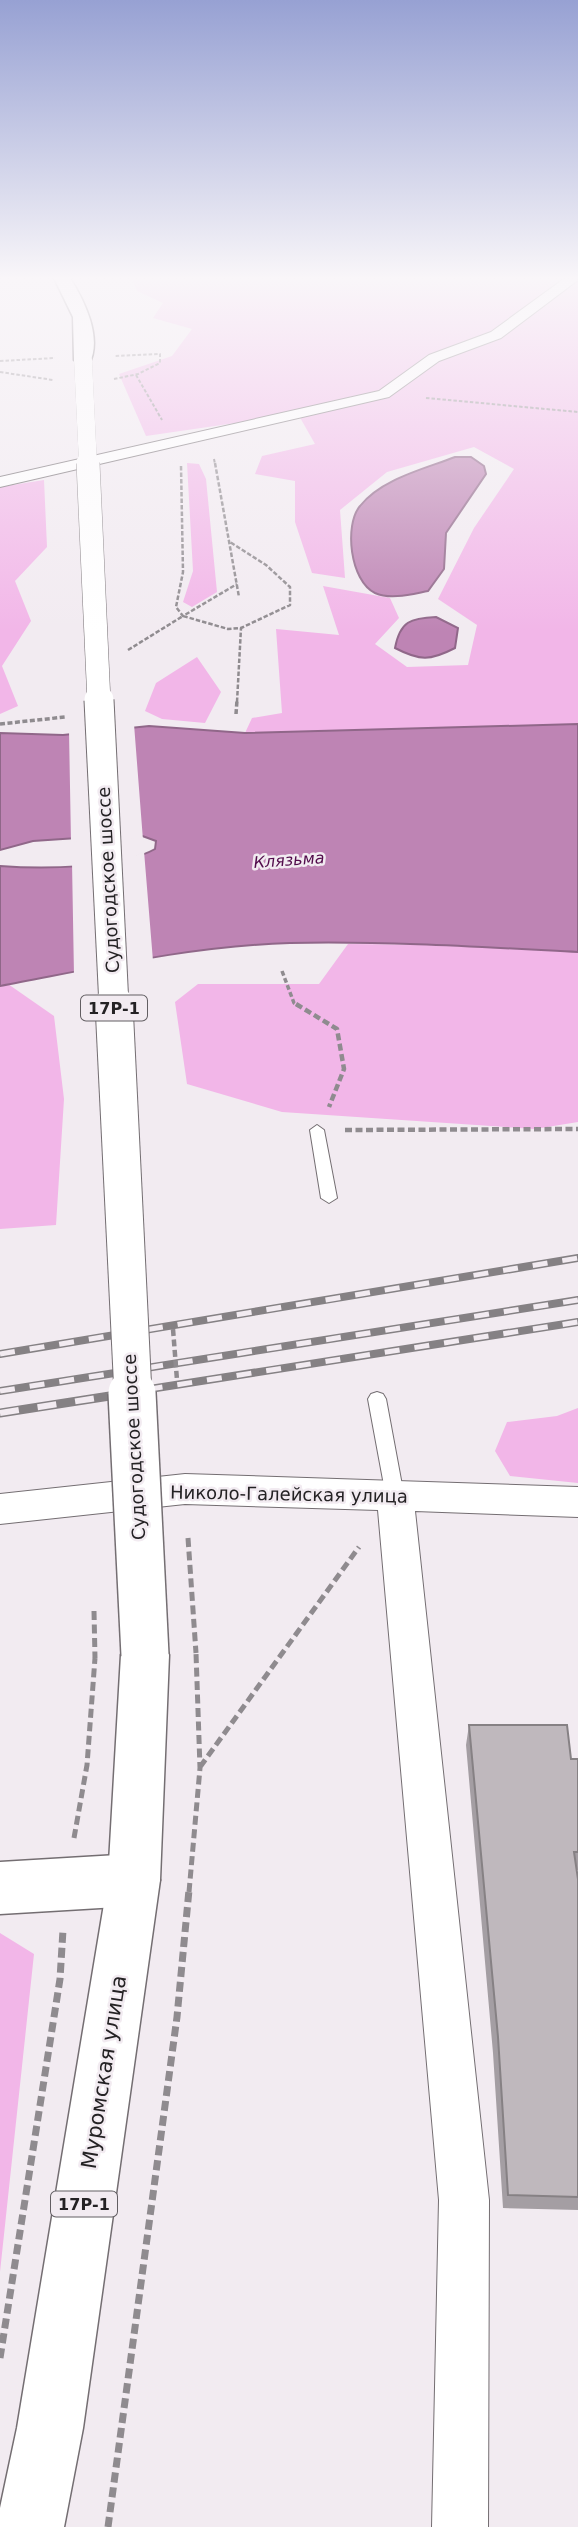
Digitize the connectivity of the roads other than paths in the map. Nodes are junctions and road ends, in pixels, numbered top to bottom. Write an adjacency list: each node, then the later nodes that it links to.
1 (86, 396): 10 (main road, Судогодское шоссе / 17Р-1, bridge)
2 (376, 396): 3 (street)
3 (0, 482)
4 (317, 1130): 5 (lane)
5 (329, 1198)
6 (377, 1399): 7 (lane)
7 (395, 1496): 8 (street, Николо-Галейская улица); 9 (street, Николо-Галейская улица); 14 (street)
8 (578, 1502)
9 (0, 1509)
10 (145, 1655): 11 (main road, Муромская улица / 17Р-1)
11 (134, 1880): 12 (main road); 13 (main road, Муромская улица / 17Р-1)
12 (0, 1888)
13 (30, 2527)
14 (460, 2527)

